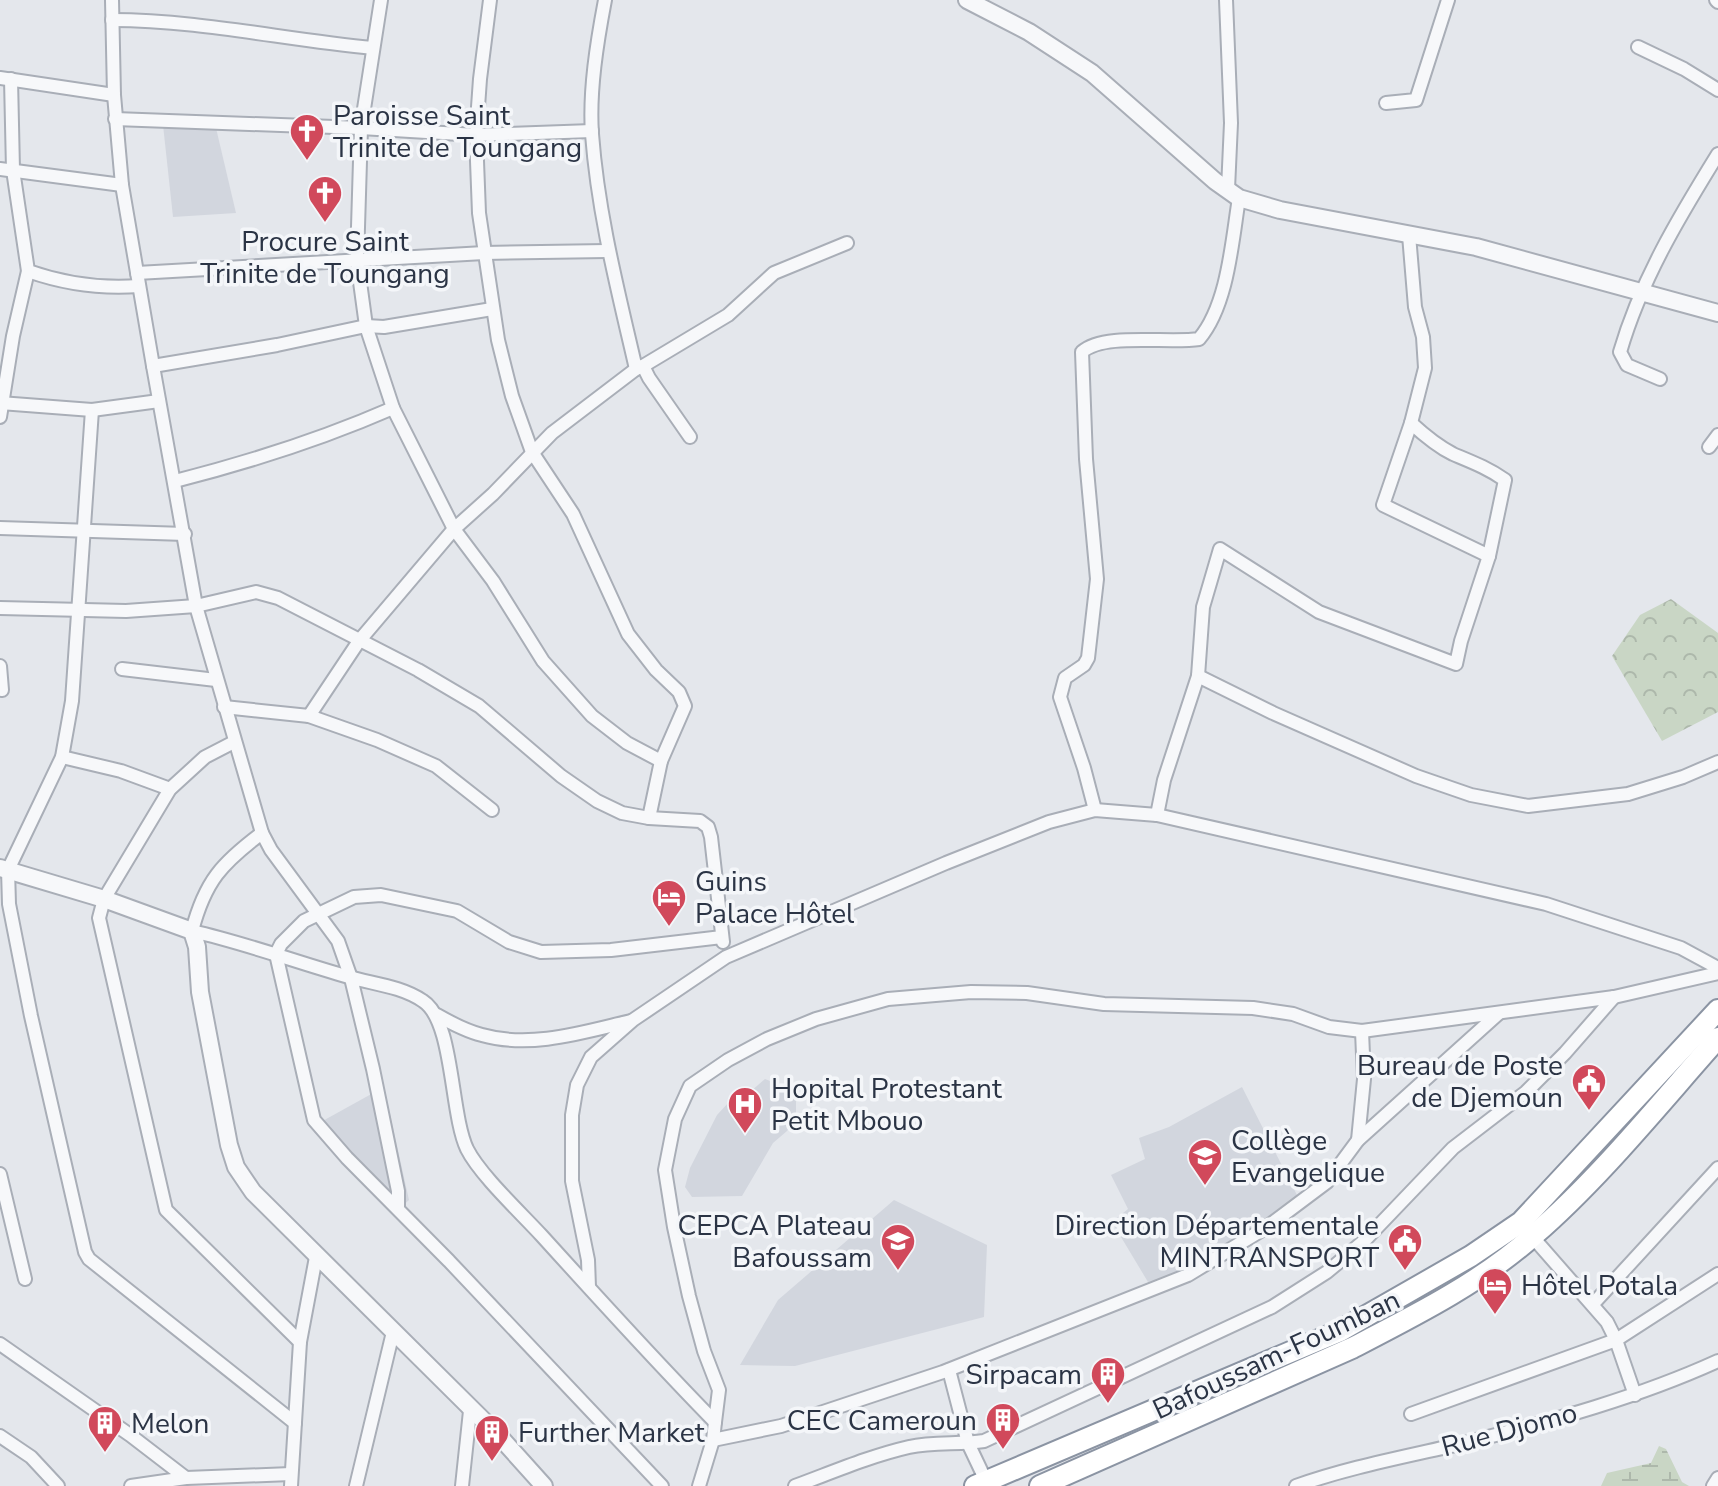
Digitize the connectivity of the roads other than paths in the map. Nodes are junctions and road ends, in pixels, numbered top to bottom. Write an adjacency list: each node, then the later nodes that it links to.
1 (112, 0): 8 (street)
2 (381, 0): 10 (street)
3 (490, 0): 18 (street)
4 (605, 0): 17 (street)
5 (967, 0): 22 (street)
6 (1226, 0): 22 (street)
7 (1448, 0): 14 (street)
8 (112, 20): 10 (street); 13 (street)
9 (1638, 47): 12 (street)
10 (373, 48): 16 (street)
11 (6, 79): 13 (street); 20 (street)
12 (1718, 90)
13 (114, 95): 15 (street)
14 (1386, 103)
15 (115, 119): 16 (street); 21 (street)
16 (361, 128): 18 (street); 27 (street)
17 (592, 131): 18 (street); 25 (street)
18 (476, 135): 26 (street)
19 (1718, 154): 30 (street)
20 (6, 169): 21 (street); 28 (street)
21 (122, 185): 29 (street)
22 (1233, 194): 23 (street); 70 (street)
23 (1409, 235): 30 (street); 42 (street)
24 (847, 243): 35 (street)
25 (607, 251): 26 (street); 35 (street)
26 (484, 253): 27 (street); 31 (street)
27 (357, 260): 29 (street); 33 (street)
28 (28, 271): 29 (street); 38 (street)
29 (138, 280): 34 (street)
30 (1640, 292): 32 (street); 36 (street)
31 (492, 309): 33 (street); 46 (street)
32 (1718, 313)
33 (366, 326): 34 (street); 39 (street)
34 (153, 366): 37 (street)
35 (640, 367): 44 (street); 46 (street)
36 (1660, 379)
37 (159, 401): 40 (street); 47 (street)
38 (1, 403): 40 (street); 41 (street)
39 (393, 408): 47 (street); 49 (street)
40 (92, 410): 50 (street)
41 (0, 417)
42 (1411, 423): 52 (street); 52 (street)
43 (1718, 435): 45 (street)
44 (690, 437)
45 (1709, 447)
46 (532, 452): 49 (street); 66 (street)
47 (175, 481): 51 (street)
48 (0, 528): 50 (street)
49 (454, 529): 56 (street); 66 (street)
50 (83, 531): 51 (street); 55 (street)
51 (185, 534): 53 (street)
52 (1489, 556): 59 (street)
53 (196, 606): 55 (street); 56 (street); 60 (street)
54 (0, 608): 55 (street)
55 (77, 609): 65 (street)
56 (359, 641): 63 (street); 72 (street)
57 (0, 666): 61 (street)
58 (122, 669): 60 (street)
59 (1198, 676): 67 (street); 71 (street)
60 (216, 680): 62 (street)
61 (2, 690)
62 (224, 707): 63 (street); 64 (street)
63 (309, 716): 69 (street)
64 (234, 742): 68 (street); 73 (street)
65 (62, 757): 68 (street); 74 (street)
66 (661, 761): 72 (street)
67 (1718, 762)
68 (170, 789): 75 (street)
69 (492, 810)
70 (1095, 810): 71 (street); 80 (street)
71 (1157, 815): 81 (street)
72 (649, 818): 78 (street)
73 (262, 833): 76 (street); 77 (street)
74 (4, 869): 75 (street); 114 (street)
75 (104, 899): 77 (street); 104 (street)
76 (320, 914): 78 (street); 79 (street); 82 (street)
77 (192, 931): 79 (street); 96 (street)
78 (722, 937): 80 (street)
79 (276, 954): 82 (street); 94 (street)
80 (726, 957): 87 (street)
81 (1718, 970): 83 (street)
82 (351, 978): 86 (street); 94 (street)
83 (1614, 997): 85 (street); 118 (street)
84 (1718, 1010): 90 (highway, Bafoussam-Foumban)
85 (1500, 1012): 88 (street); 91 (street)
86 (437, 1015): 87 (street); 99 (street)
87 (633, 1020): 99 (street)
88 (1362, 1031): 91 (street); 113 (street)
89 (1718, 1038): 90 (highway, Bafoussam-Foumban)
90 (1648, 1101): 95 (highway, Bafoussam-Foumban)
91 (1358, 1140): 107 (street)
92 (1718, 1168): 101 (street)
93 (0, 1174): 98 (street)
94 (398, 1208): 129 (street)
95 (1527, 1229): 100 (highway, Bafoussam-Foumban); 101 (street)
96 (316, 1257): 102 (street); 104 (street)
97 (1718, 1274): 103 (street)
98 (25, 1279)
99 (589, 1287): 113 (street)
100 (1436, 1290): 108 (highway, Bafoussam-Foumban); 110 (highway, Bafoussam-Foumban)
101 (1593, 1304): 103 (street)
102 (393, 1332): 111 (street); 126 (street)
103 (1616, 1340): 109 (street); 112 (street)
104 (300, 1342): 114 (street)
105 (0, 1344): 120 (street)
106 (1718, 1361): 109 (street, Rue Djomo)
107 (949, 1370): 117 (street); 118 (street)
108 (1235, 1377): 110 (highway); 115 (highway, Bafoussam-Foumban)
109 (1635, 1395): 133 (street, Rue Djomo)
110 (1245, 1398): 119 (highway, Bafoussam-Foumban)
111 (470, 1411): 127 (street); 128 (street)
112 (1411, 1414)
113 (715, 1422): 117 (street)
114 (295, 1423): 122 (street)
115 (1120, 1426): 119 (highway); 123 (highway, Bafoussam-Foumban)
116 (0, 1436): 124 (street)
117 (713, 1440): 130 (street)
118 (968, 1443): 123 (street); 131 (street)
119 (1130, 1447): 132 (highway, Bafoussam-Foumban)
120 (186, 1478): 122 (street); 125 (street)
121 (1718, 1478): 134 (street)
122 (291, 1480)
123 (980, 1484)
124 (58, 1486)
125 (131, 1486)
126 (356, 1486)
127 (462, 1486)
128 (544, 1486)
129 (662, 1486)
130 (699, 1486)
131 (795, 1486)
132 (1040, 1486)
133 (1296, 1486)
134 (1713, 1486)

